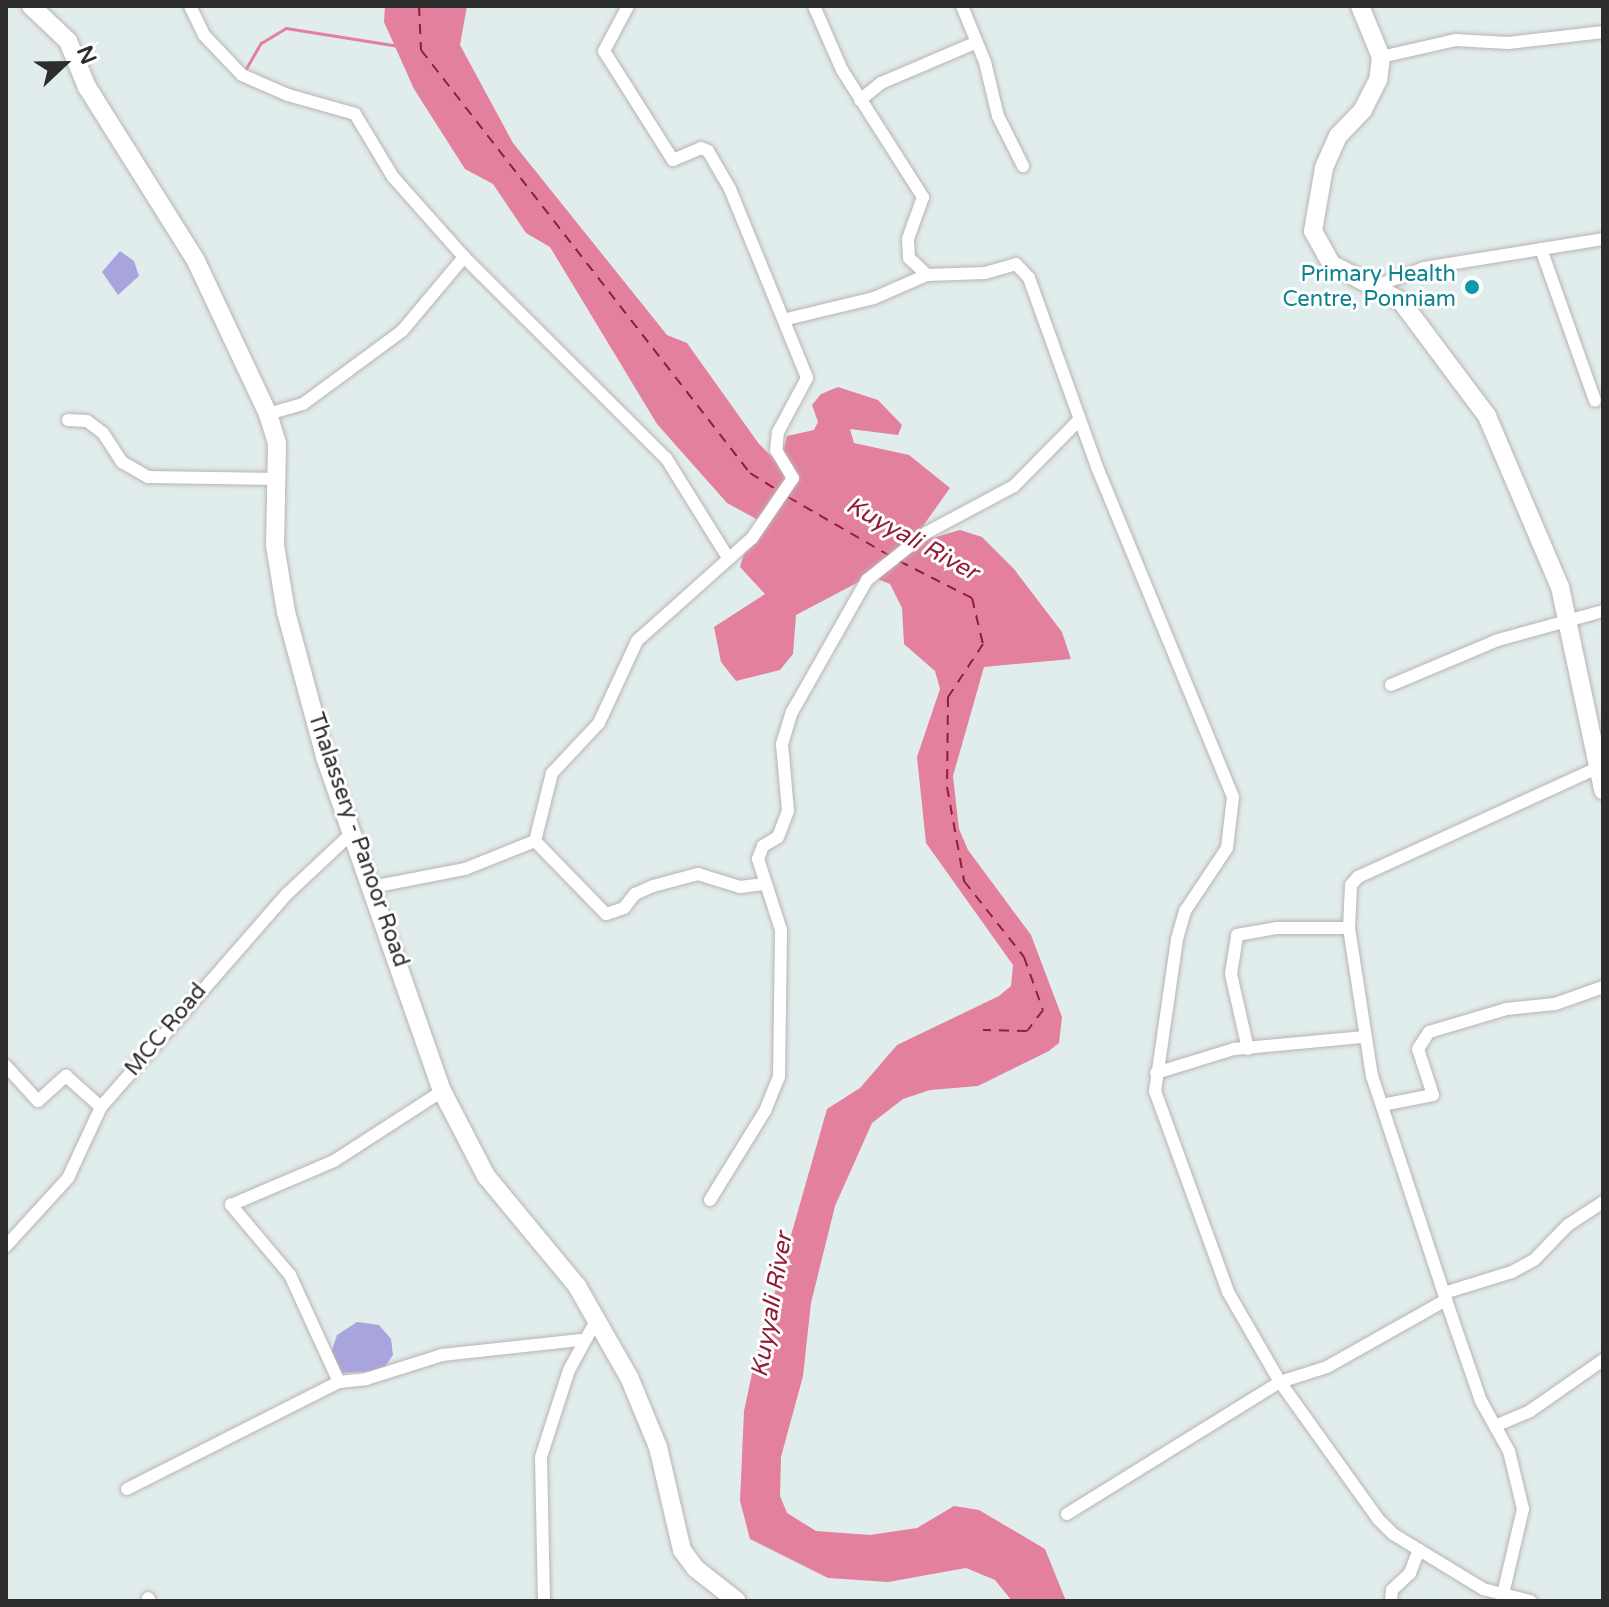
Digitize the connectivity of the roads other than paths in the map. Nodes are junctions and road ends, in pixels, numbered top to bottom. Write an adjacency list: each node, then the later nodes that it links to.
1 (31, 6): 19 (main road, Thalassery - Panoor Road)
2 (190, 6): 14 (street)
3 (628, 6): 17 (street)
4 (814, 6): 10 (street)
5 (962, 6): 8 (street)
6 (1360, 6): 9 (main road)
7 (1603, 32): 9 (street)
8 (975, 43): 10 (street); 11 (street)
9 (1381, 57): 16 (main road)
10 (860, 100): 15 (street)
11 (1023, 166)
12 (1603, 239): 13 (street)
13 (1541, 249): 16 (street); 18 (street)
14 (464, 257): 19 (street); 23 (street)
15 (927, 275): 17 (street); 21 (street)
16 (1376, 286): 25 (main road)
17 (787, 319): 23 (street)
18 (1595, 401)
19 (268, 414): 22 (main road, Thalassery - Panoor Road)
20 (68, 420): 22 (street)
21 (1079, 420): 31 (street); 38 (street)
22 (279, 479): 29 (main road, Thalassery - Panoor Road)
23 (727, 556): 30 (street)
24 (1603, 611): 25 (street)
25 (1569, 619): 26 (street); 27 (main road)
26 (1391, 685)
27 (1600, 761): 28 (main road); 33 (street)
28 (1603, 790)
29 (352, 833): 32 (main road, Thalassery - Panoor Road); 41 (street, MCC Road)
30 (535, 841): 31 (street); 32 (street)
31 (764, 884): 42 (street)
32 (372, 887): 39 (main road, Thalassery - Panoor Road)
33 (1349, 928): 35 (street); 36 (street)
34 (1603, 987): 40 (street)
35 (1364, 1037): 36 (street); 40 (street)
36 (1248, 1049): 38 (street)
37 (6, 1066): 41 (street)
38 (1156, 1073): 50 (street)
39 (442, 1091): 46 (main road, Thalassery - Panoor Road); 49 (street)
40 (1382, 1105): 45 (street)
41 (101, 1107): 44 (street, MCC Road)
42 (710, 1200)
43 (1603, 1202): 45 (street)
44 (6, 1246)
45 (1445, 1296): 50 (street); 51 (street)
46 (597, 1319): 47 (street); 57 (main road, Thalassery - Panoor Road)
47 (581, 1340): 49 (street); 56 (street)
48 (1603, 1360): 51 (street)
49 (339, 1382): 52 (street)
50 (1280, 1382): 53 (street); 54 (street)
51 (1495, 1426): 55 (street)
52 (127, 1489)
53 (1067, 1514)
54 (1419, 1550): 55 (street); 58 (street)
55 (1503, 1594): 59 (street)
56 (544, 1601)
57 (737, 1601)
58 (1391, 1601)
59 (1530, 1601)

